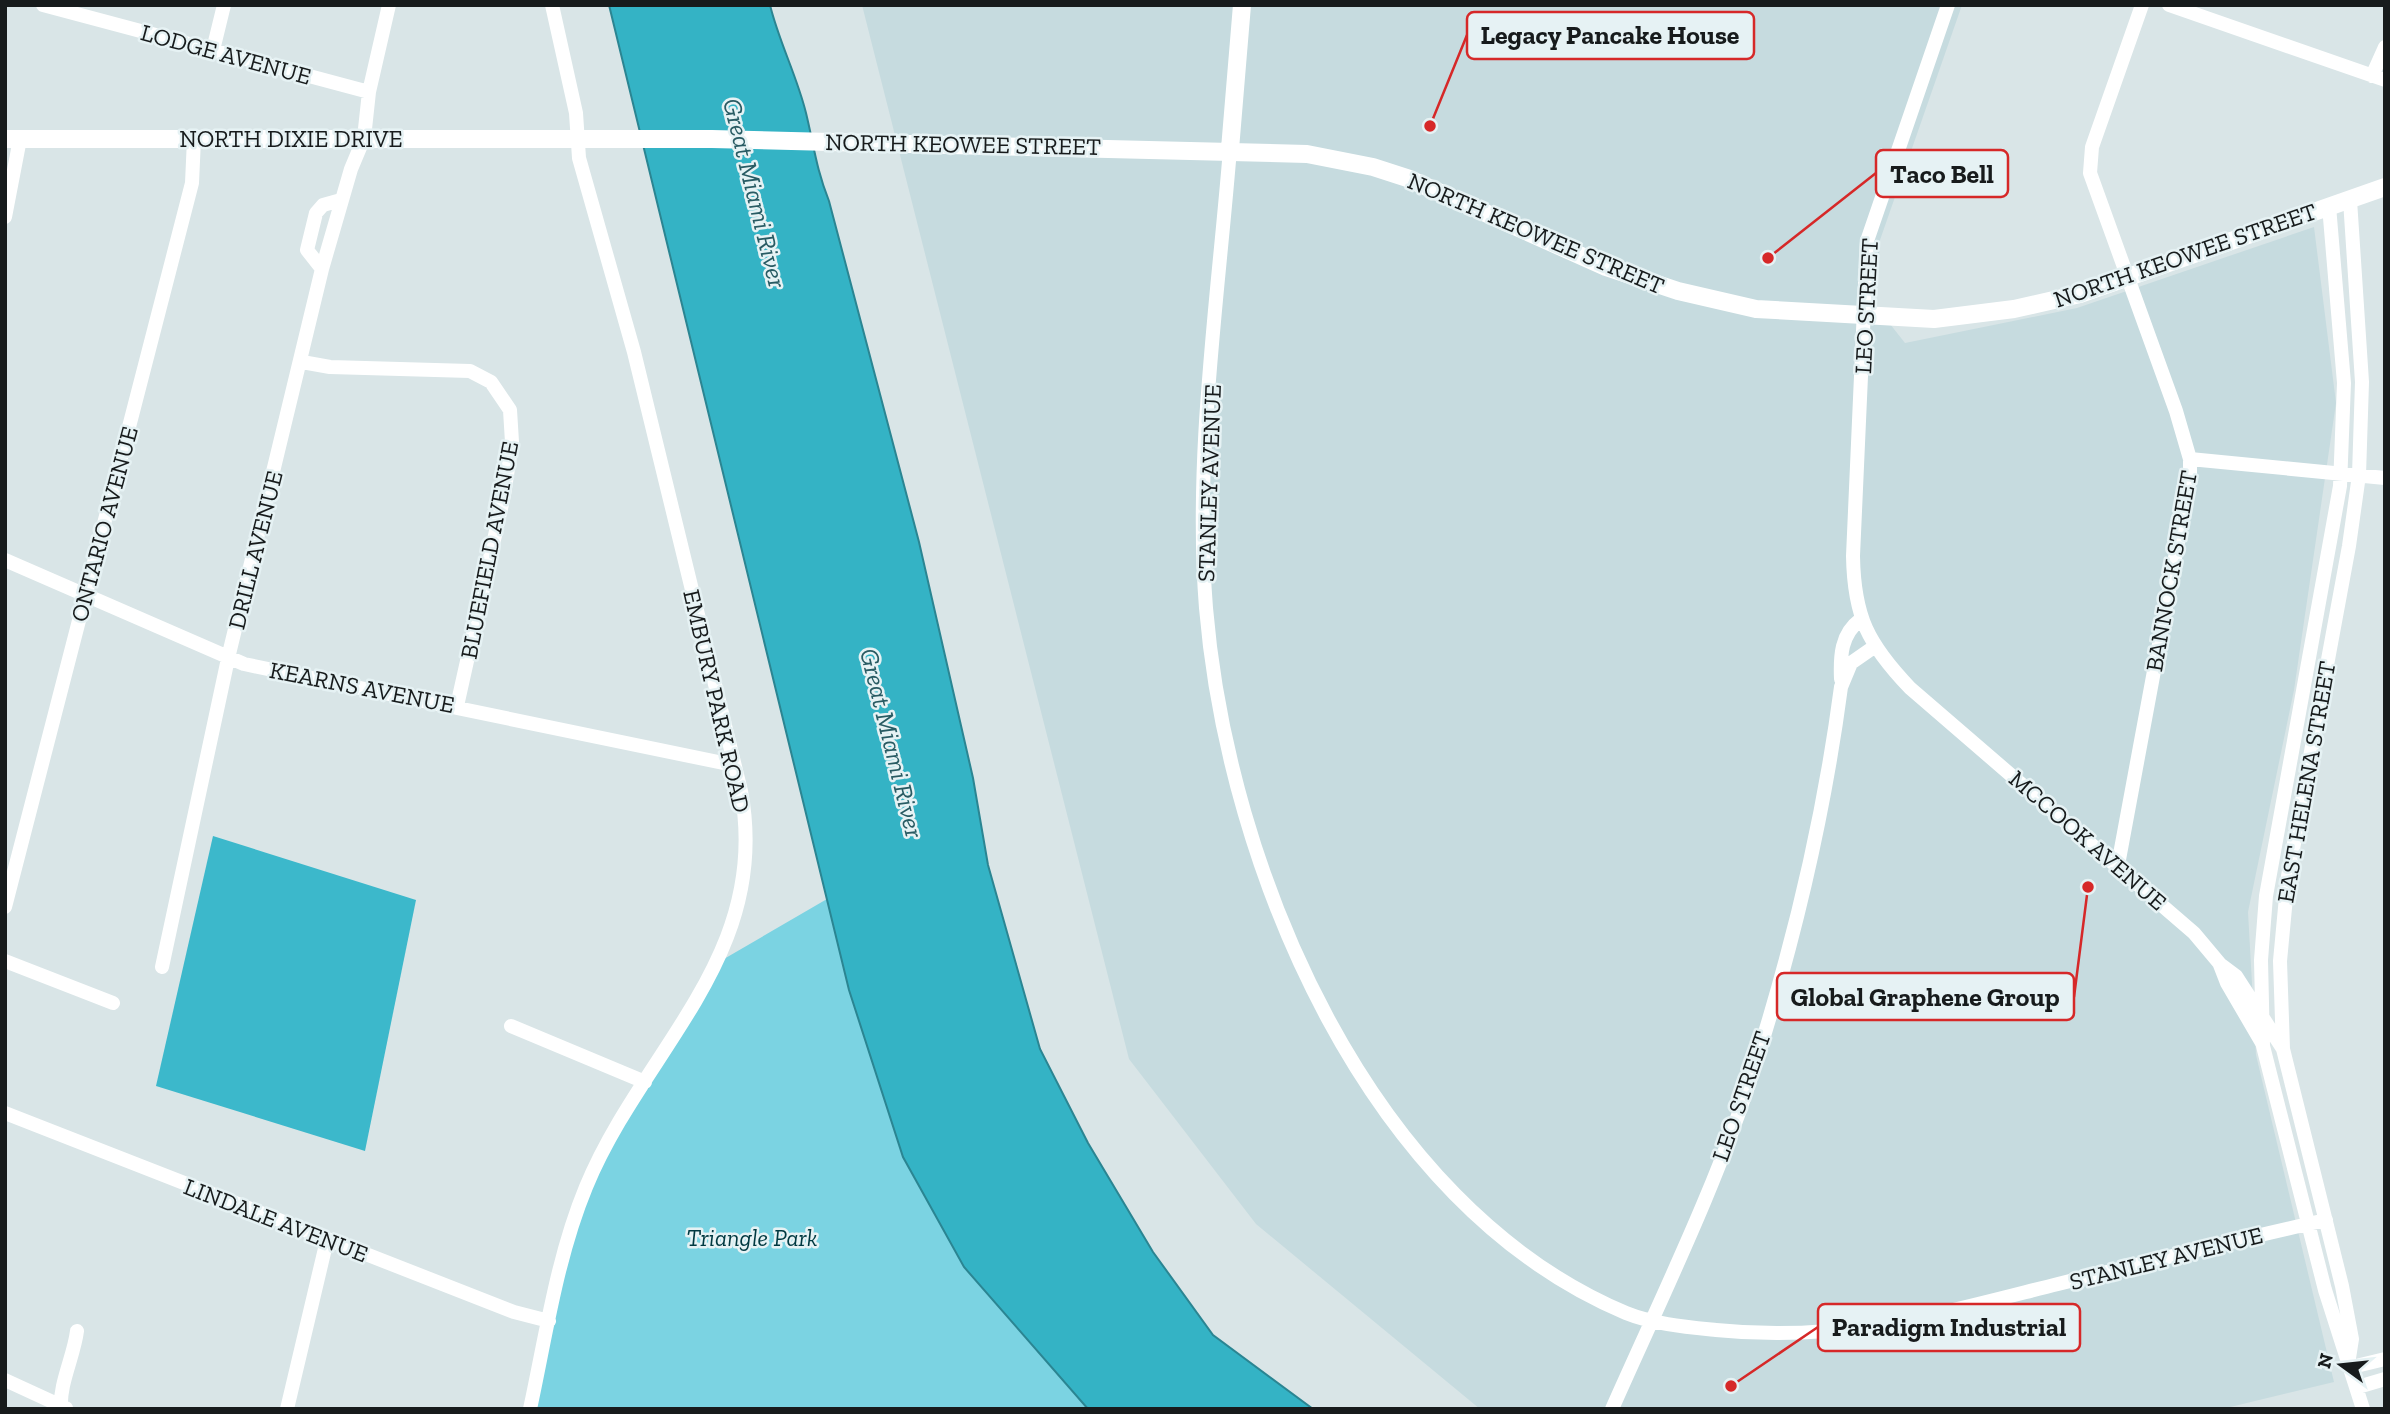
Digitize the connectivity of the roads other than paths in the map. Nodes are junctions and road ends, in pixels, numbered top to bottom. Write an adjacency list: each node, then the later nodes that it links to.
1 (224, 5): 10 (street)
2 (389, 5): 12 (street, DRILL AVENUE)
3 (552, 5): 14 (street, EMBURY PARK ROAD)
4 (1242, 5): 18 (main road, STANLEY AVENUE)
5 (1948, 5): 26 (street, LEO STREET)
6 (2142, 5): 25 (street, BANNOCK STREET)
7 (2169, 5): 11 (street)
8 (53, 6): 10 (street, LODGE AVENUE)
9 (2385, 47): 11 (street)
10 (213, 50): 12 (street, LODGE AVENUE)
11 (2378, 78)
12 (369, 92): 13 (street, DRILL AVENUE)
13 (364, 138): 14 (main road, NORTH DIXIE DRIVE); 16 (main road, NORTH DIXIE DRIVE); 20 (street, DRILL AVENUE)
14 (577, 138): 17 (main road, NORTH DIXIE DRIVE); 43 (street, EMBURY PARK ROAD)
15 (13, 139): 16 (main road, NORTH DIXIE DRIVE); 23 (street)
16 (194, 139): 33 (street, ONTARIO AVENUE)
17 (709, 139): 18 (main road, NORTH KEOWEE STREET)
18 (1230, 149): 26 (main road, NORTH KEOWEE STREET); 59 (street, STANLEY AVENUE)
19 (2385, 187): 21 (main road, NORTH KEOWEE STREET)
20 (341, 200): 24 (street, DRILL AVENUE); 24 (street)
21 (2350, 200): 22 (main road, NORTH KEOWEE STREET); 30 (street, EAST HELENA STREET)
22 (2329, 206): 25 (main road, NORTH KEOWEE STREET); 29 (street, EAST HELENA STREET)
23 (5, 217)
24 (322, 269): 27 (street, DRILL AVENUE)
25 (2128, 279): 26 (main road, NORTH KEOWEE STREET); 28 (street, BANNOCK STREET)
26 (1865, 317): 36 (street, LEO STREET)
27 (302, 362): 38 (street, DRILL AVENUE); 40 (street, BLUEFIELD AVENUE)
28 (2190, 458): 29 (street); 44 (street, BANNOCK STREET)
29 (2341, 473): 30 (street); 34 (street, EAST HELENA STREET)
30 (2359, 475): 31 (street); 35 (street, EAST HELENA STREET)
31 (2385, 478)
32 (5, 560): 33 (street, KEARNS AVENUE)
33 (86, 593): 38 (street, KEARNS AVENUE); 45 (street, ONTARIO AVENUE)
34 (2319, 606): 35 (street); 41 (street, EAST HELENA STREET)
35 (2337, 609): 42 (street, EAST HELENA STREET)
36 (1860, 620): 37 (street, LEO STREET); 39 (street, LEO STREET)
37 (1874, 646): 39 (street, LEO STREET); 44 (street, MCCOOK AVENUE)
38 (229, 654): 40 (street, KEARNS AVENUE); 48 (street, DRILL AVENUE)
39 (1841, 687): 59 (street, LEO STREET)
40 (457, 706): 43 (street, KEARNS AVENUE)
41 (2291, 752): 42 (street); 50 (street, EAST HELENA STREET)
42 (2310, 756): 53 (street, EAST HELENA STREET)
43 (733, 765): 54 (street, EMBURY PARK ROAD)
44 (2118, 865): 47 (street, MCCOOK AVENUE)
45 (5, 908)
46 (5, 961): 49 (street)
47 (2220, 964): 50 (street, MCCOOK AVENUE); 52 (street)
48 (162, 967)
49 (113, 1003)
50 (2264, 1018): 52 (street, EAST HELENA STREET); 53 (street, MCCOOK AVENUE)
51 (511, 1026): 54 (street)
52 (2263, 1044): 57 (street, EAST HELENA STREET)
53 (2283, 1049): 56 (street, EAST HELENA STREET)
54 (645, 1082): 60 (street, EMBURY PARK ROAD)
55 (5, 1113): 58 (street, LINDALE AVENUE)
56 (2326, 1220): 57 (street, STANLEY AVENUE); 63 (street, EAST HELENA STREET)
57 (2308, 1224): 59 (street, STANLEY AVENUE); 63 (street, EAST HELENA STREET)
58 (327, 1240): 60 (street, LINDALE AVENUE); 68 (street)
59 (1652, 1319): 70 (street, LEO STREET)
60 (549, 1321): 69 (street, EMBURY PARK ROAD)
61 (77, 1331): 67 (street)
62 (2385, 1359): 63 (street)
63 (2351, 1362): 66 (street, EAST HELENA STREET)
64 (2385, 1379): 66 (street)
65 (5, 1380): 67 (street)
66 (2361, 1399)
67 (63, 1408)
68 (287, 1409)
69 (530, 1409)
70 (1612, 1409)

